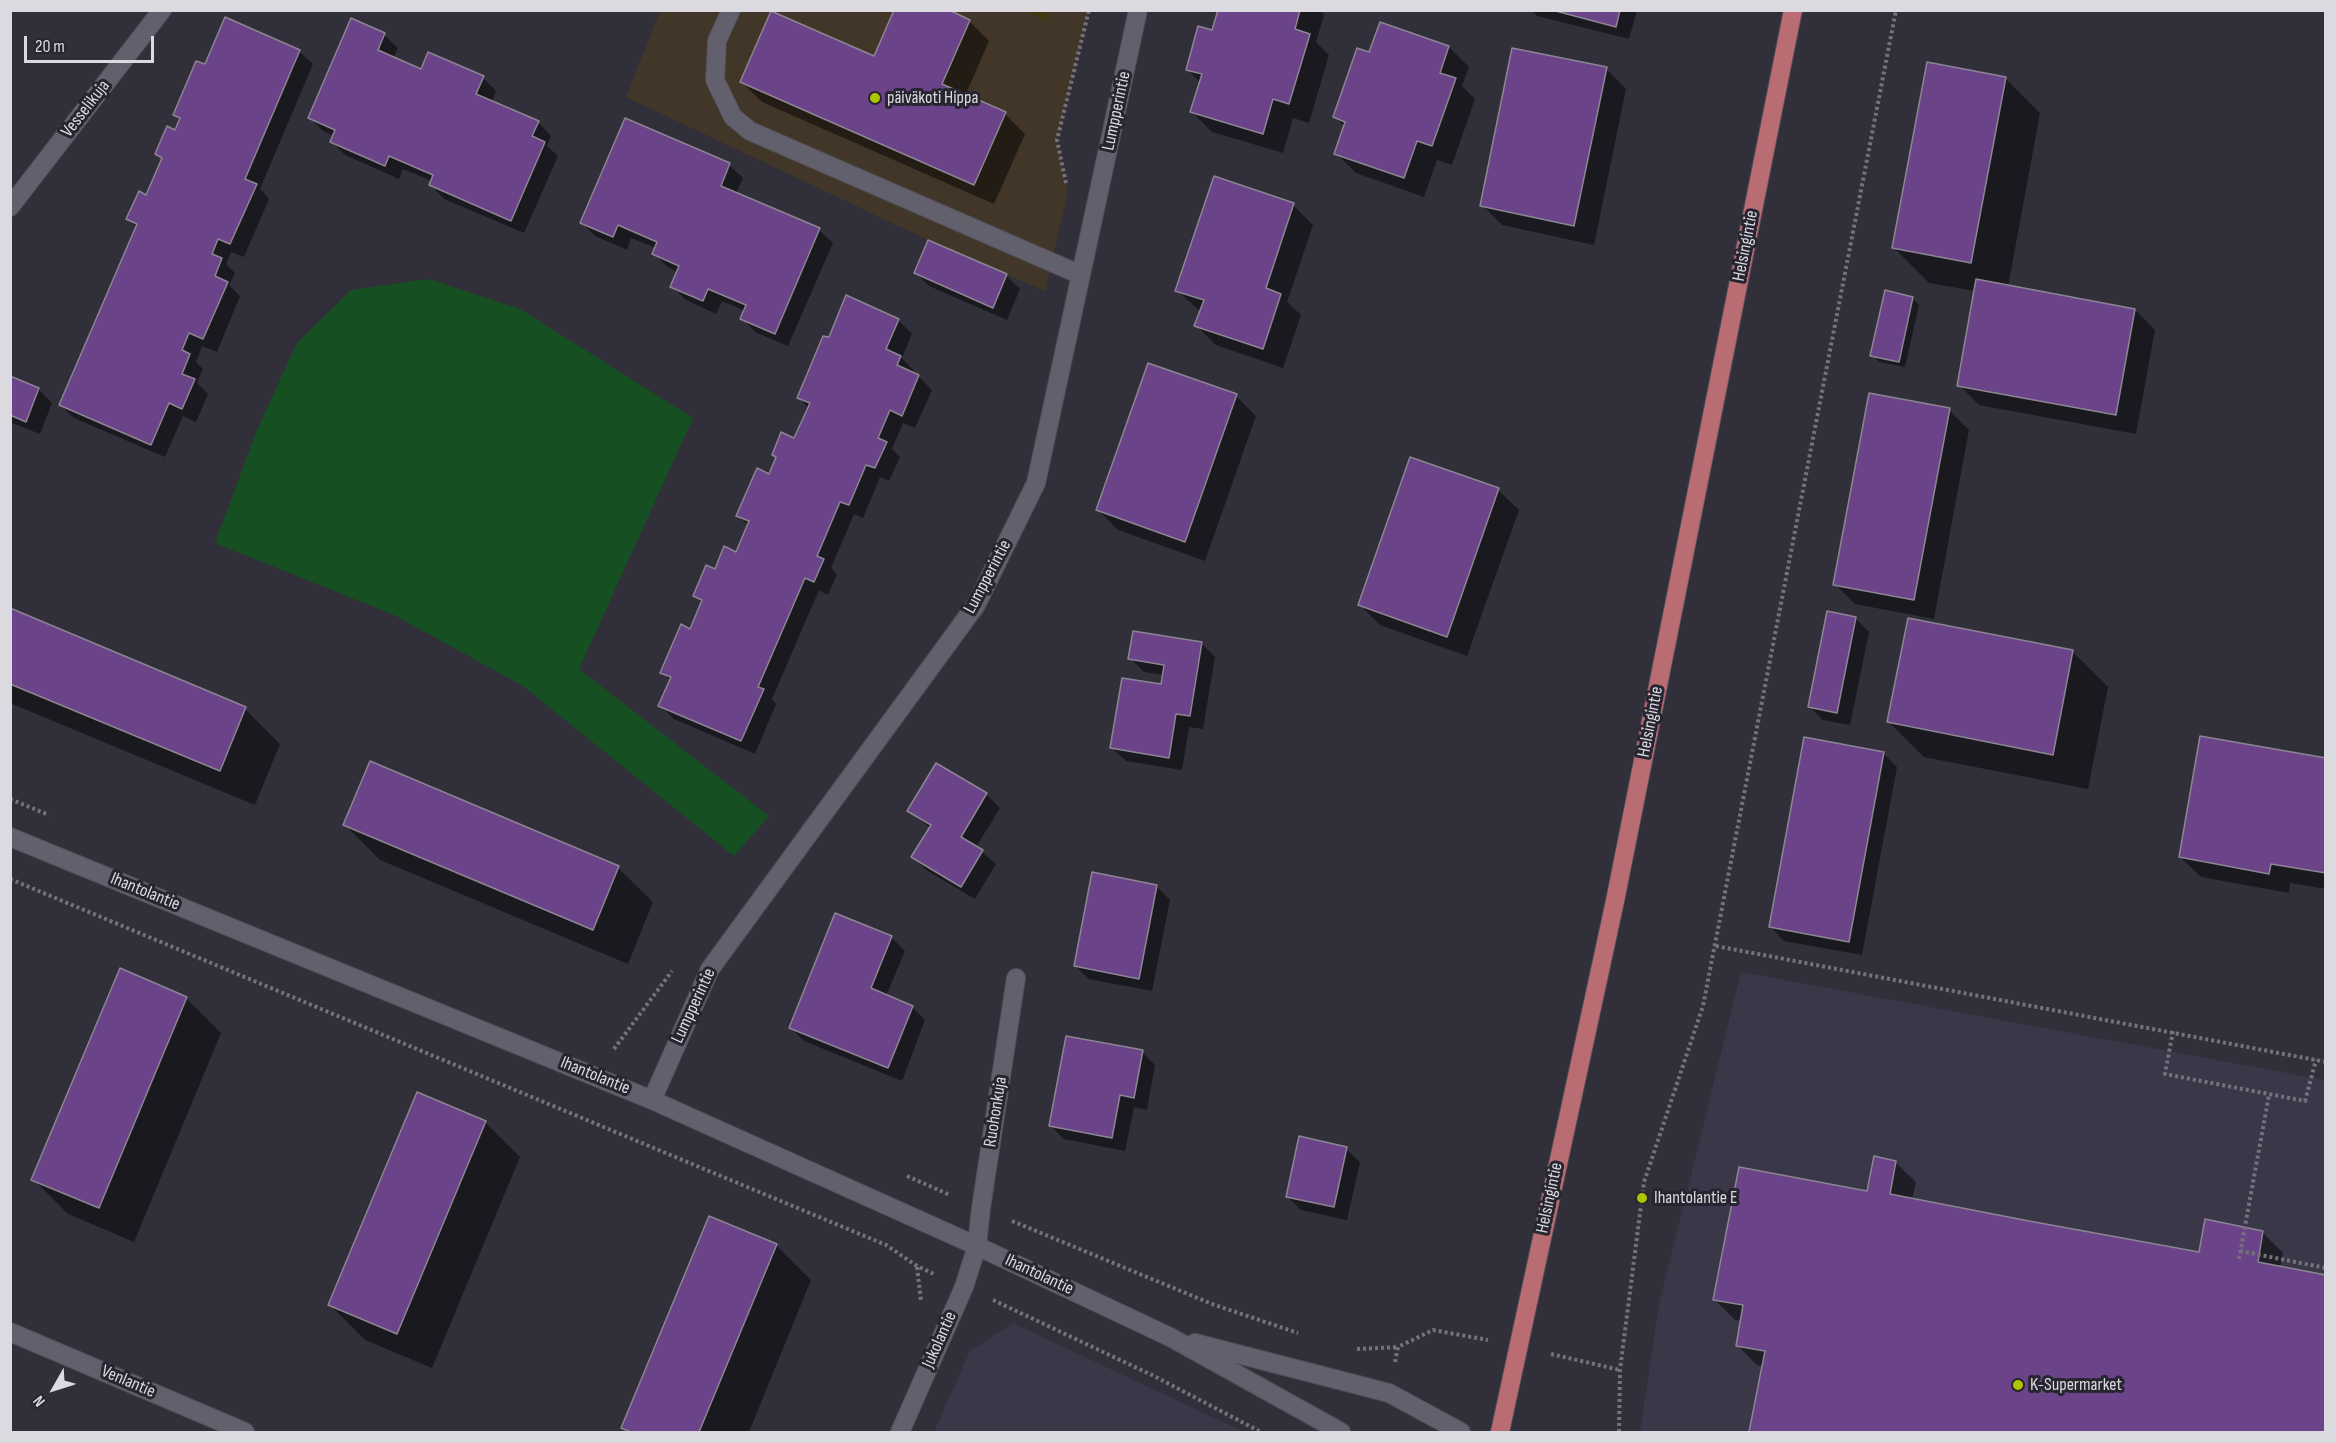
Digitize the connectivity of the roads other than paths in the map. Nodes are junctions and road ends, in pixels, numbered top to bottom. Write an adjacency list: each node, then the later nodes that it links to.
1 (162, 10): 5 (street, Vesselikuja)
2 (731, 10): 6 (street)
3 (1138, 10): 6 (street, Lumpperintie)
4 (1793, 10): 17 (main road, Helsingintie)
5 (10, 207)
6 (1081, 275): 9 (street, Lumpperintie)
7 (10, 837): 9 (street, Ihantolantie)
8 (1016, 978): 10 (street, Ruohonkuja)
9 (652, 1100): 10 (street, Ihantolantie)
10 (977, 1246): 12 (street, Ihantolantie); 14 (street, Jukolantie)
11 (10, 1332): 13 (street, Venlantie)
12 (1170, 1337): 15 (street, Ihantolantie); 16 (street, Ihantolantie)
13 (245, 1432)
14 (900, 1432)
15 (1341, 1432)
16 (1461, 1432)
17 (1500, 1432)

